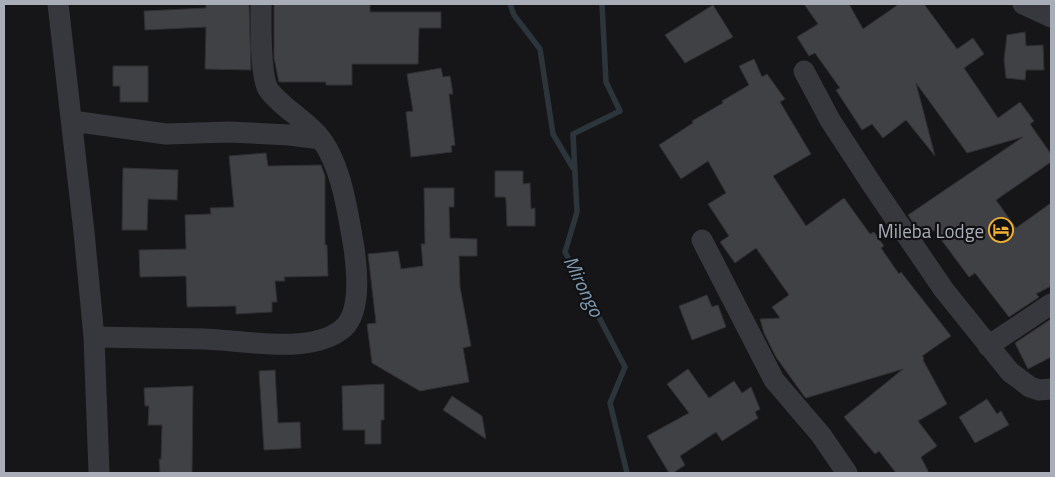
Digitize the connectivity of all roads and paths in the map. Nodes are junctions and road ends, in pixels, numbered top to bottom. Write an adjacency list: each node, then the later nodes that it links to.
1 (58, 4): 6 (street)
2 (261, 4): 7 (street)
3 (1024, 4): 4 (street)
4 (1051, 17)
5 (804, 71): 11 (street)
6 (72, 121): 7 (street); 10 (street)
7 (321, 139): 10 (street)
8 (702, 240): 14 (street)
9 (1051, 304): 11 (street)
10 (94, 337): 13 (street)
11 (988, 346): 12 (street)
12 (1051, 389)
13 (99, 473)
14 (847, 473)

